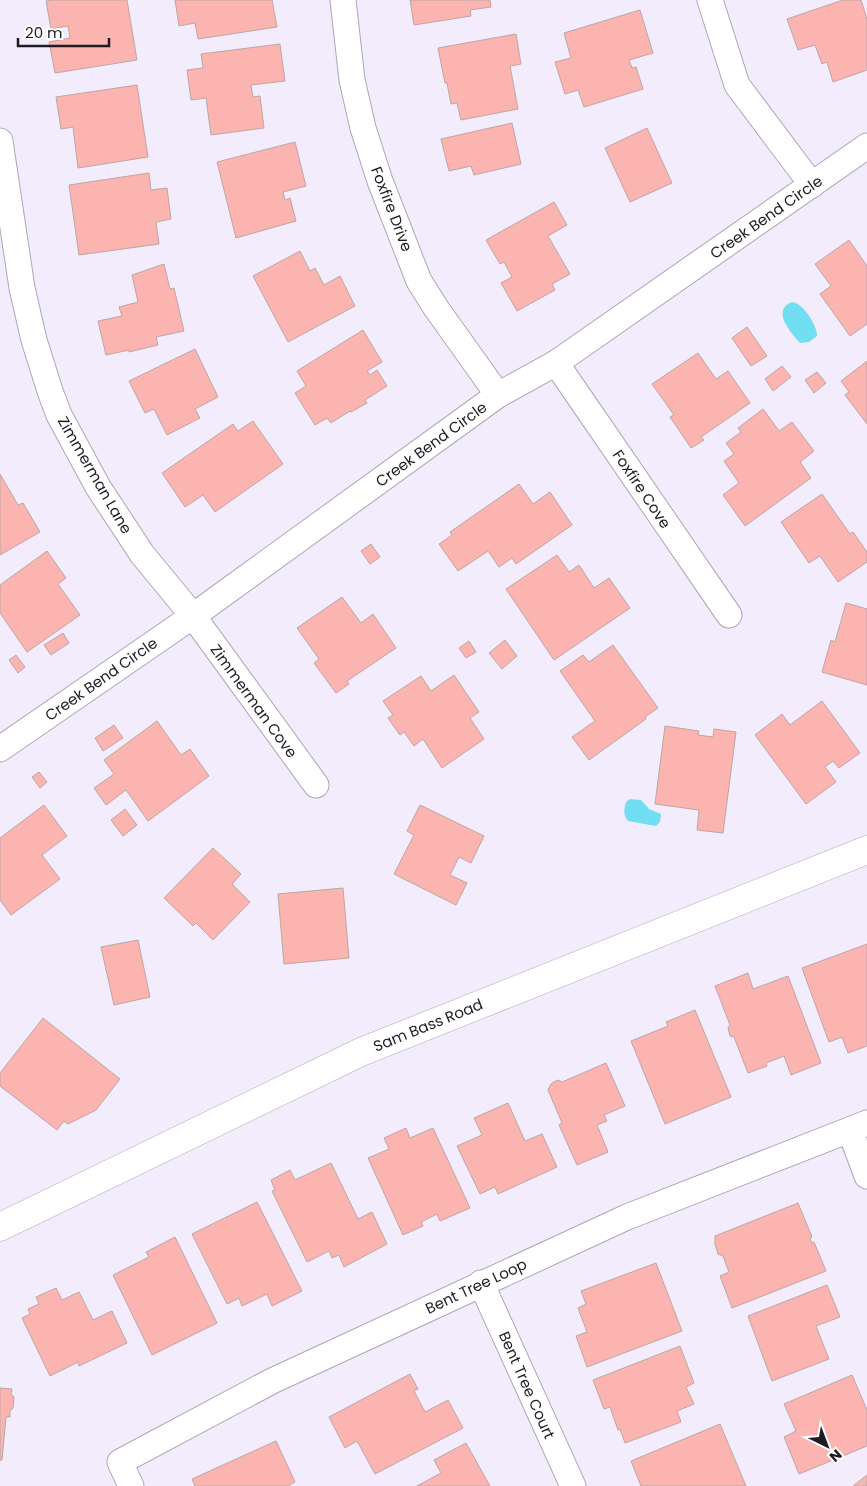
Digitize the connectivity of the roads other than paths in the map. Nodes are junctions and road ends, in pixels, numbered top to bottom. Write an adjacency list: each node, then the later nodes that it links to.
1 (343, 0): 7 (street, Foxfire Drive)
2 (710, 0): 5 (street)
3 (0, 141): 9 (street, Zimmerman Lane)
4 (867, 146): 5 (street, Creek Bend Circle)
5 (812, 185): 6 (street, Creek Bend Circle)
6 (556, 363): 7 (street, Creek Bend Circle); 8 (street, Foxfire Cove)
7 (498, 395): 9 (street, Creek Bend Circle)
8 (729, 615)
9 (193, 616): 10 (street, Creek Bend Circle); 11 (street, Zimmerman Cove)
10 (0, 749)
11 (316, 785)
12 (867, 850): 15 (main road, Sam Bass Road)
13 (858, 1127): 14 (street); 16 (street, Bent Tree Loop)
14 (867, 1176)
15 (0, 1227)
16 (481, 1283): 17 (street, Bent Tree Loop); 18 (street, Bent Tree Court)
17 (131, 1486)
18 (573, 1486)

